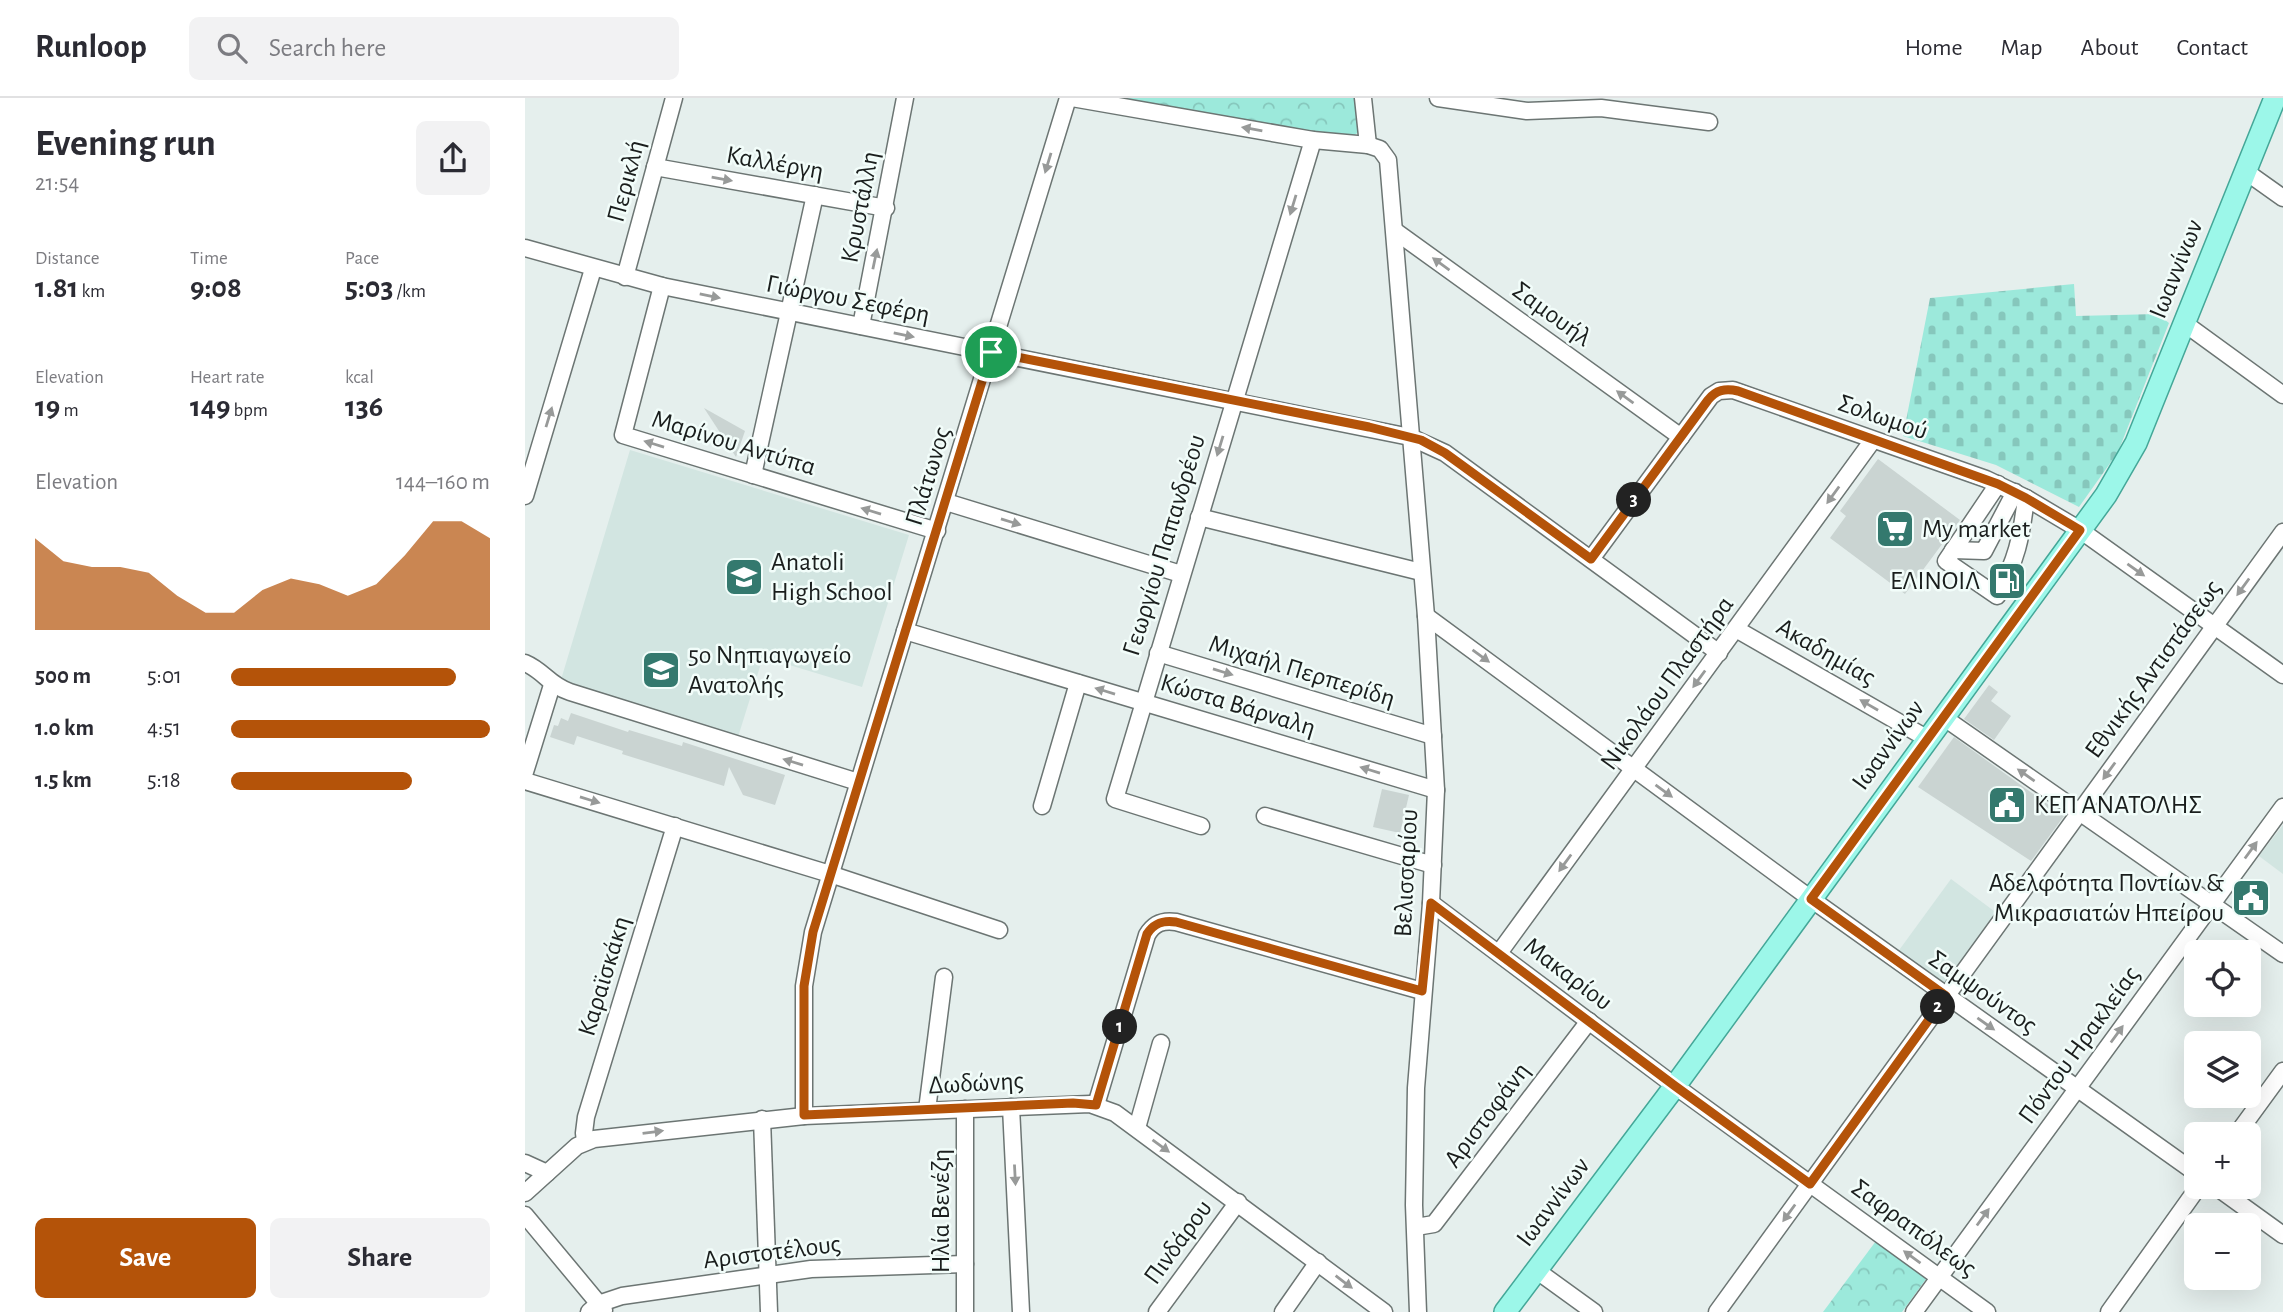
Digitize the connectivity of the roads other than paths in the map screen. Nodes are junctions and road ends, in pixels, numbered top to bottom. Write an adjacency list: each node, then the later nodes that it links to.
1 (674, 98): 11 (street, Περικλή)
2 (905, 98): 15 (street, Κρυστάλλη)
3 (1070, 98): 9 (street, one-way to 3); 24 (street, Πλάτωνος, one-way to 24)
4 (1363, 98): 10 (street)
5 (1438, 98): 7 (street)
6 (2275, 98): 12 (main road, Ιωαννίνων)
7 (1555, 104): 8 (street)
8 (1709, 122)
9 (1313, 140): 10 (street); 26 (street, Γεωργίου Παπανδρέου, one-way to 26)
10 (1368, 145): 16 (street, Βελισσαρίου)
11 (655, 167): 13 (street, Καλλέργη, one-way to 13); 19 (street, Περικλή)
12 (2245, 171): 14 (street); 22 (main road, Ιωαννίνων)
13 (815, 195): 15 (street, Καλλέργη); 21 (street)
14 (2283, 198)
15 (886, 208): 23 (street, Κρυστάλλη, one-way to 15)
16 (1395, 231): 27 (street, Βελισσαρίου); 28 (street, Σαμουήλ, one-way to 16)
17 (525, 248): 18 (street, Γιώργου Σεφέρη)
18 (593, 269): 19 (street, Γιώργου Σεφέρη); 32 (street, one-way to 18)
19 (625, 277): 20 (street, Γιώργου Σεφέρη)
20 (662, 286): 21 (street, Γιώργου Σεφέρη, one-way to 21); 30 (street, Μαρίνου Αντύπα, one-way to 20)
21 (789, 312): 23 (street, Γιώργου Σεφέρη); 30 (street)
22 (2184, 323): 25 (street); 36 (main road, Ιωαννίνων)
23 (861, 326): 24 (street, Γιώργου Σεφέρη, one-way to 24)
24 (991, 352): 26 (street, Γιώργου Σεφέρη); 34 (street, Πλάτωνος)
25 (2283, 395)
26 (1234, 401): 27 (street, Γιώργου Σεφέρη); 35 (street, Γεωργίου Παπανδρέου, one-way to 35)
27 (1410, 437): 40 (street, Γιώργου Σεφέρη); 41 (street, Βελισσαρίου)
28 (1681, 437): 29 (street, Σολωμού); 40 (street, Σολωμού)
29 (1873, 440): 31 (street, Σολωμού); 45 (street, Νικολάου Πλαστήρα, one-way to 45)
30 (753, 475): 37 (street, Μαρίνου Αντύπα, one-way to 30)
31 (1998, 484): 33 (street, Σολωμού); 39 (street)
32 (526, 487)
33 (2021, 495): 36 (street, Σολωμού); 39 (street); 39 (street)
34 (946, 502): 37 (street, Πλάτωνος); 42 (street, one-way to 42)
35 (1199, 517): 41 (street); 42 (street, Γεωργίου Παπανδρέου)
36 (2080, 530): 44 (street, Σολωμού, one-way to 44); 54 (main road, Ιωαννίνων)
37 (937, 531): 46 (street, Πλάτωνος)
38 (2283, 532): 44 (street, Εθνικής Αντιστάσεως, one-way to 44)
39 (1954, 550)
40 (1591, 559): 48 (street, Γιώργου Σεφέρη)
41 (1421, 572): 43 (street, Βελισσαρίου)
42 (1181, 574): 47 (street, Γεωργίου Παπανδρέου)
43 (1426, 616): 55 (street, Βελισσαρίου); 57 (street, Σαμψούντος, one-way to 57)
44 (2215, 626): 50 (street, Σολωμού); 64 (street, Εθνικής Αντιστάσεως, one-way to 64)
45 (1736, 629): 48 (street, Νικολάου Πλαστήρα); 56 (street, Ακαδημίας, one-way to 45)
46 (905, 631): 51 (street, Κώστα Βάρναλη); 60 (street, Πλάτωνος)
47 (1158, 653): 53 (street, Γεωργίου Παπανδρέου); 55 (street, Μιχαήλ Περπερίδη, one-way to 55)
48 (1719, 653): 57 (street, Νικολάου Πλαστήρα, one-way to 57)
49 (525, 663): 52 (street)
50 (2283, 675)
51 (1078, 683): 53 (street, Κώστα Βάρναλη, one-way to 51); 62 (street)
52 (552, 685): 58 (street); 60 (street, one-way to 52)
53 (1142, 702): 61 (street, Κώστα Βάρναλη, one-way to 53); 67 (street, Γεωργίου Παπανδρέου)
54 (1943, 717): 56 (main road, Ιωαννίνων); 64 (street, one-way to 54)
55 (1433, 736): 61 (street, Βελισσαρίου)
56 (1928, 739): 70 (main road, Ιωαννίνων)
57 (1635, 769): 70 (street, Σαμψούντος, one-way to 70); 74 (street, Νικολάου Πλαστήρα, one-way to 74)
58 (525, 772)
59 (525, 781): 66 (street, one-way to 66)
60 (858, 782): 69 (street, Πλάτωνος)
61 (1436, 790): 68 (street, Βελισσαρίου)
62 (1042, 806)
63 (2283, 807): 72 (street, Πόντου Ηρακλείας, one-way to 63)
64 (2079, 812): 72 (street); 78 (street, Εθνικής Αντιστάσεως)
65 (1265, 816): 68 (street)
66 (675, 825): 69 (street); 92 (street, Καραϊσκάκη)
67 (1201, 826)
68 (1433, 865): 71 (street, Βελισσαρίου)
69 (830, 874): 73 (street); 88 (street, Πλάτωνος)
70 (1811, 899): 78 (street, Σαμψούντος); 82 (main road, Ιωαννίνων)
71 (1431, 903): 74 (street, Μακαρίου); 77 (street, Βελισσαρίου)
72 (2212, 905): 75 (street); 83 (street, Πόντου Ηρακλείας, one-way to 72)
73 (999, 930)
74 (1499, 953): 79 (street, Μακαρίου)
75 (2283, 954)
76 (944, 977): 87 (street)
77 (1422, 991): 84 (street); 102 (street, Βελισσαρίου)
78 (1946, 996): 83 (street, Σαμψούντος, one-way to 83); 96 (street, Εθνικής Αντιστάσεως)
79 (1590, 1021): 82 (street, Μακαρίου); 102 (street, Αριστοφάνη)
80 (1161, 1043): 91 (street)
81 (2281, 1078): 90 (street)
82 (1675, 1086): 96 (street, Σαφραπόλεως); 106 (main road, Ιωαννίνων)
83 (2077, 1089): 94 (street, Σαμψούντος); 108 (street, Πόντου Ηρακλείας, one-way to 83)
84 (1096, 1105): 85 (street, Δωδώνης); 91 (street, Δωδώνης)
85 (1011, 1107): 86 (street, Δωδώνης); 112 (street, one-way to 112)
86 (965, 1109): 87 (street, Δωδώνης); 105 (street, Ηλία Βενέζη)
87 (927, 1110): 88 (street, Δωδώνης)
88 (804, 1115): 89 (street, Δωδώνης)
89 (762, 1119): 92 (street, Δωδώνης, one-way to 89); 107 (street)
90 (2246, 1122)
91 (1137, 1128): 100 (street, Δωδώνης, one-way to 100)
92 (586, 1141): 95 (street)
93 (525, 1163): 95 (street)
94 (2184, 1165)
95 (547, 1173): 97 (street)
96 (1810, 1184): 108 (street, Σαφραπόλεως, one-way to 96); 119 (street, Εθνικής Αντιστάσεως, one-way to 119)
97 (525, 1193)
98 (2190, 1199): 122 (street)
99 (2233, 1199): 103 (street)
100 (1238, 1202): 104 (street, Δωδώνης); 113 (street, Πινδάρου)
101 (525, 1215): 109 (street)
102 (1416, 1227): 116 (street, Βελισσαρίου)
103 (2283, 1235)
104 (1318, 1262): 114 (street); 115 (street, Δωδώνης, one-way to 115)
105 (965, 1264): 107 (street, Αριστοτέλους); 111 (street, Ηλία Βενέζη)
106 (1536, 1270): 117 (main road, Ιωαννίνων); 118 (street)
107 (768, 1275): 109 (street, Αριστοτέλους); 110 (street)
108 (1939, 1277): 120 (street, Πόντου Ηρακλείας); 121 (street, Σαφραπόλεως)
109 (597, 1309)
110 (769, 1312)
111 (965, 1312)
112 (1021, 1312)
113 (1157, 1312)
114 (1283, 1312)
115 (1384, 1312)
116 (1418, 1312)
117 (1505, 1312)
118 (1594, 1312)
119 (1717, 1312)
120 (1914, 1312)
121 (1987, 1312)
122 (2109, 1312)

